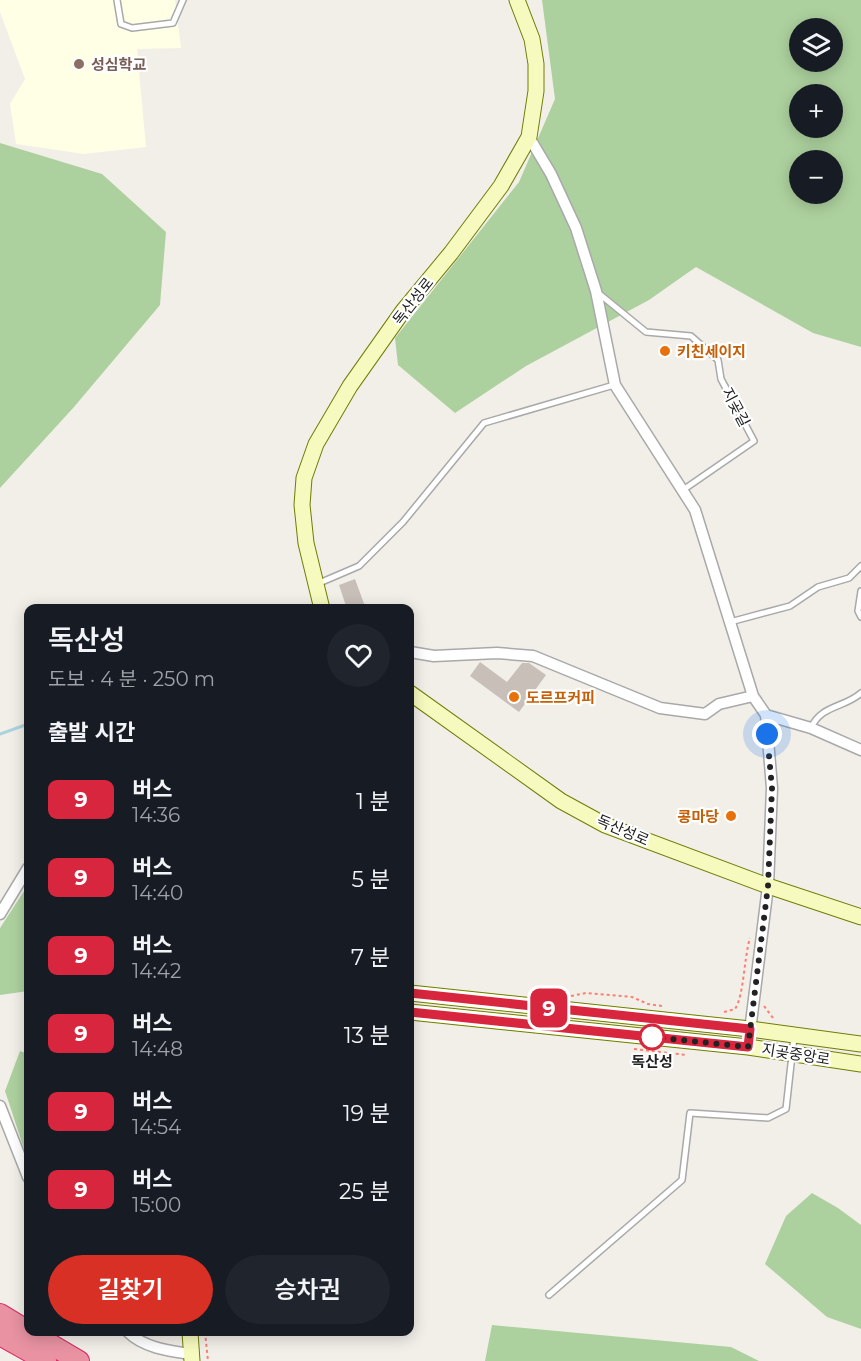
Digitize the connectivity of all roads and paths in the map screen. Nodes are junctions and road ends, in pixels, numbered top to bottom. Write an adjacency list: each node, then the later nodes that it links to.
1 (117, 0): 2 (lane)
2 (183, 0)
3 (518, 0): 4 (street, 독산성로)
4 (529, 136): 5 (street); 9 (street, 독산성로)
5 (596, 291): 6 (street); 7 (lane, 지곶길)
6 (615, 385): 7 (street); 9 (lane)
7 (683, 490): 13 (street)
8 (861, 566): 13 (lane)
9 (315, 584): 11 (street, 독산성로)
10 (861, 591): 12 (lane)
11 (321, 604)
12 (861, 617)
13 (730, 622): 17 (street)
14 (414, 653): 17 (street)
15 (861, 693): 19 (lane)
16 (414, 696): 22 (street, 독산성로)
17 (753, 696): 18 (street)
18 (766, 715): 19 (street); 22 (street)
19 (812, 728): 20 (street)
20 (861, 750)
21 (24, 875): 23 (street)
22 (768, 886): 24 (street, 독산성로); 31 (street)
23 (0, 914)
24 (861, 917)
25 (752, 930): 29 (path)
26 (414, 993): 31 (street, 지곶중앙로)
27 (763, 999): 30 (path)
28 (414, 1012): 34 (street, 지곶중앙로)
29 (719, 1012)
30 (779, 1021)
31 (750, 1029): 32 (street, 지곶중앙로); 34 (street)
32 (794, 1037): 33 (street, 지곶중앙로); 35 (lane)
33 (861, 1044)
34 (748, 1047): 35 (street, 지곶중앙로)
35 (792, 1054): 36 (street, 지곶중앙로); 39 (lane)
36 (861, 1064)
37 (0, 1106): 38 (street)
38 (24, 1167)
39 (549, 1295)
40 (0, 1314): 41 (highway)
41 (24, 1328)
42 (0, 1335): 48 (highway)
43 (37, 1336): 49 (highway)
44 (135, 1336): 47 (street)
45 (190, 1336): 47 (street)
46 (205, 1336): 50 (path)
47 (192, 1357)
48 (46, 1361)
49 (79, 1361)
50 (208, 1361)

